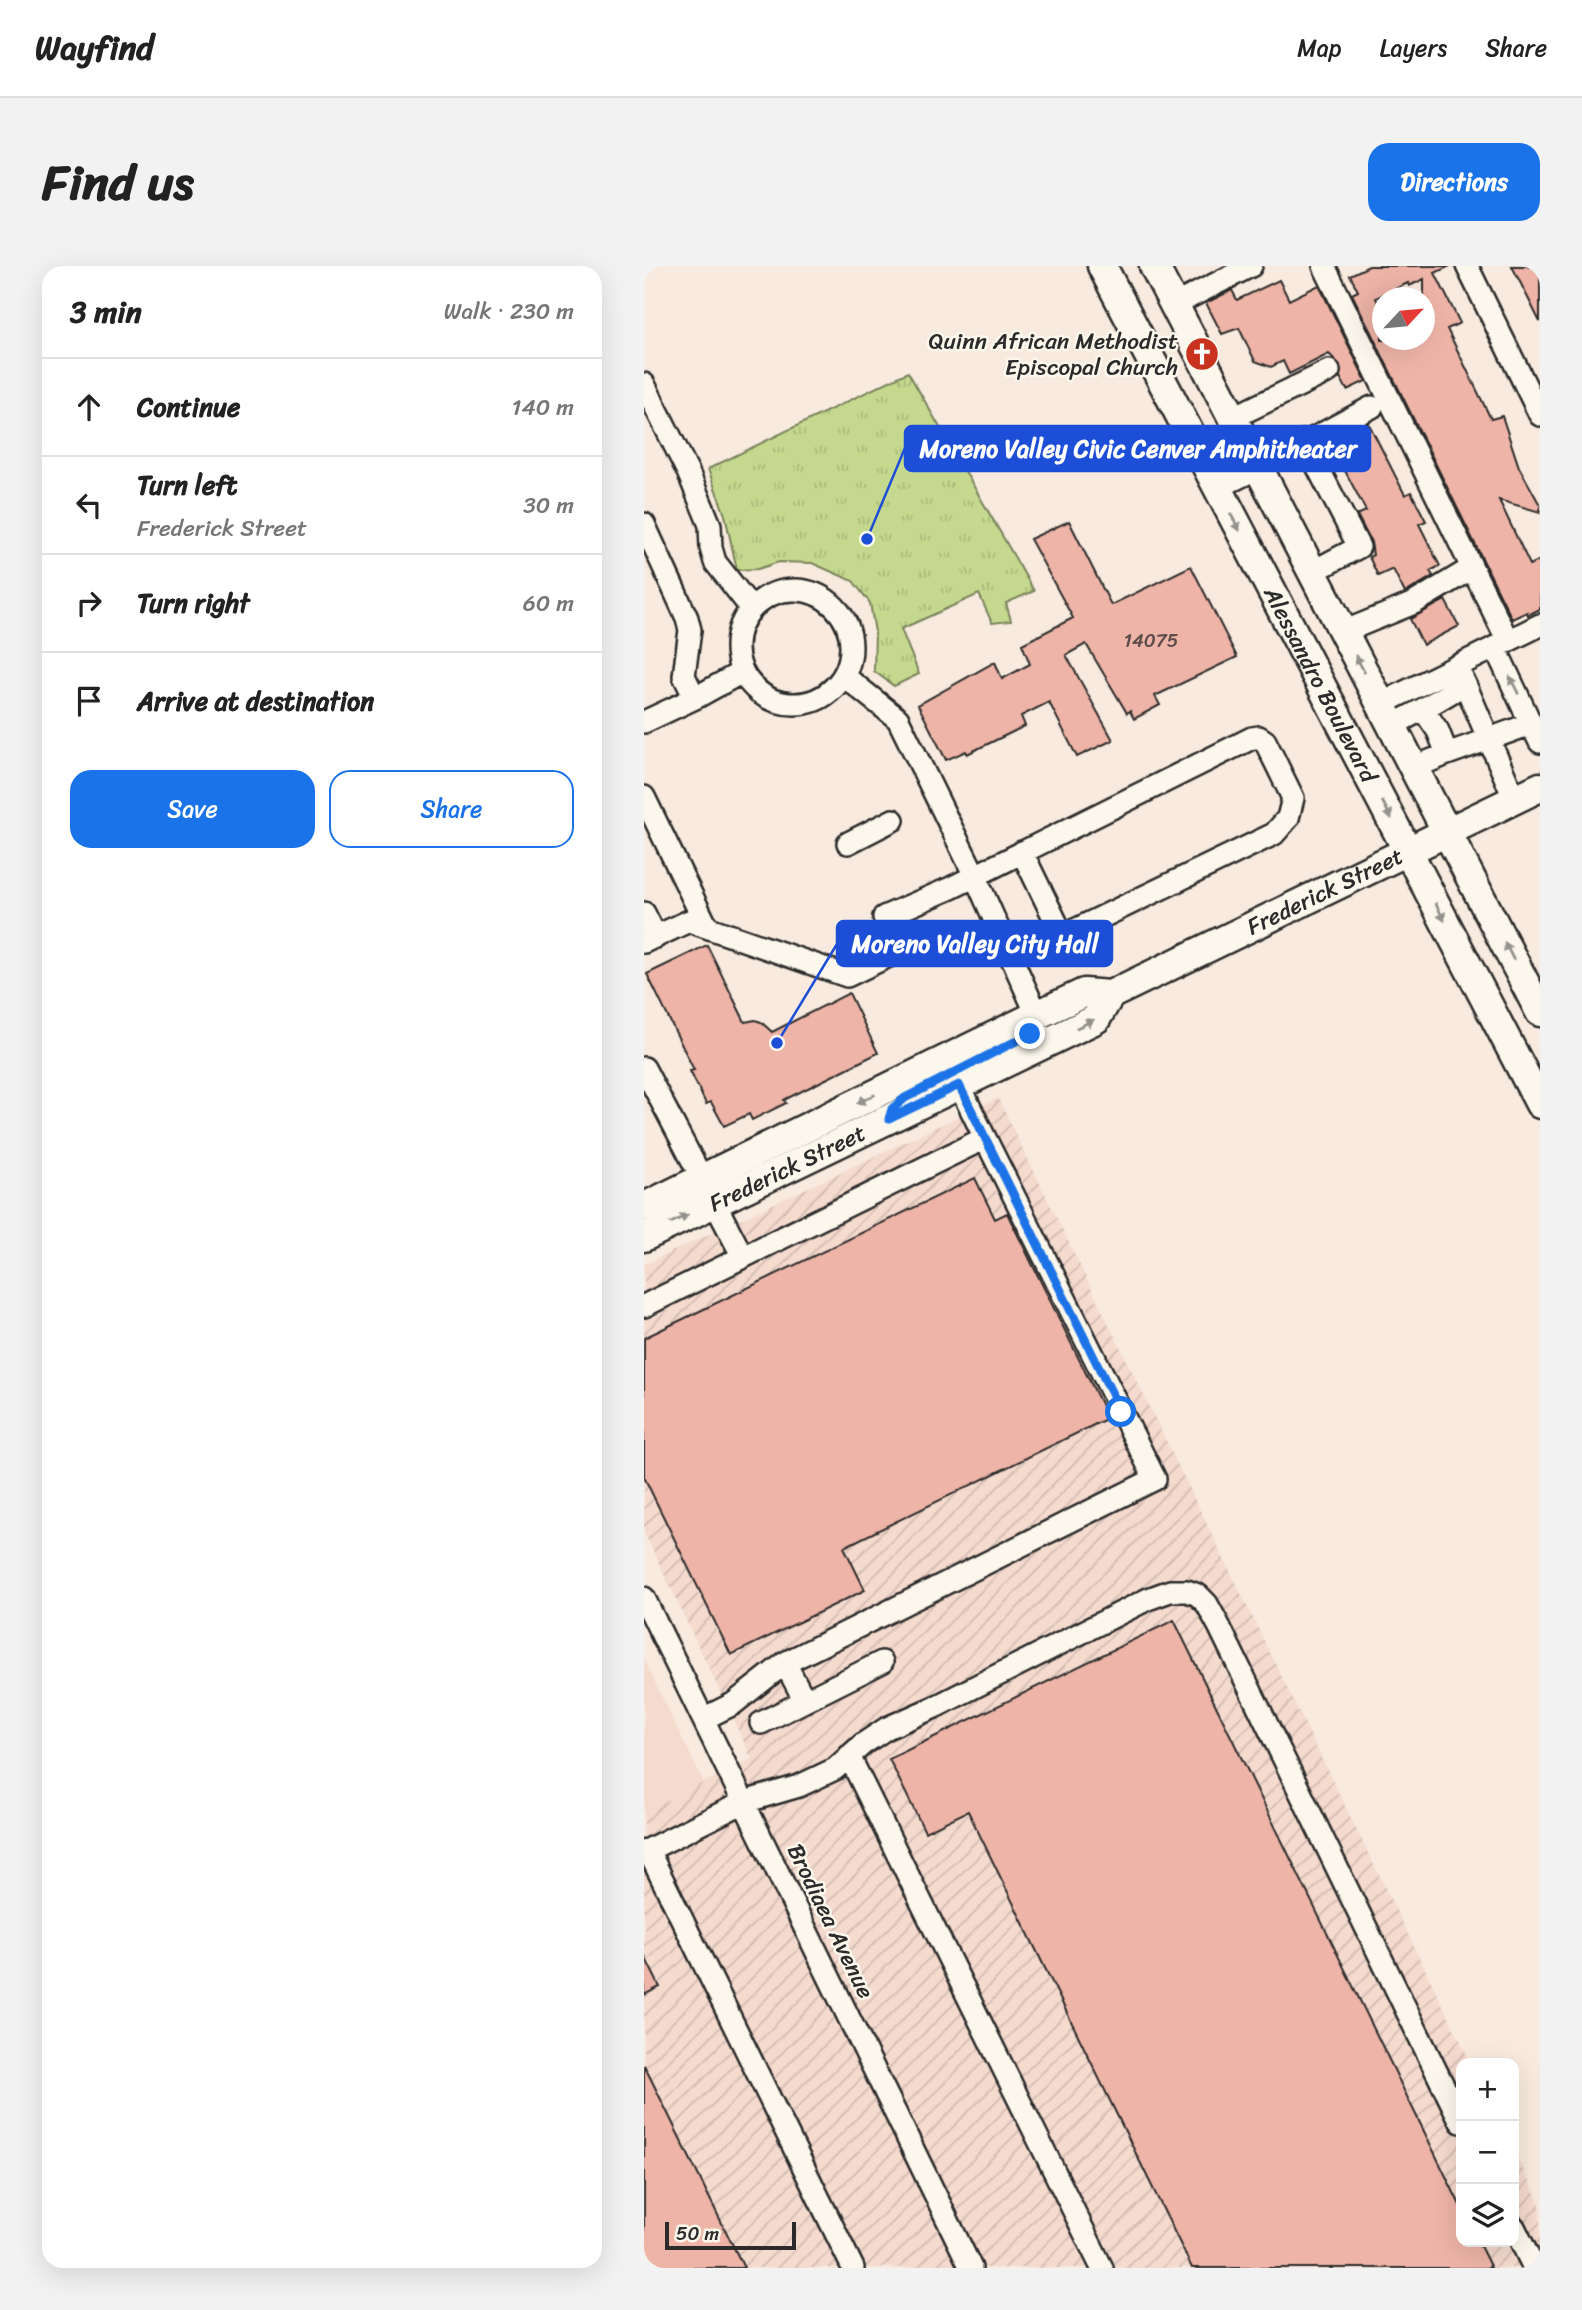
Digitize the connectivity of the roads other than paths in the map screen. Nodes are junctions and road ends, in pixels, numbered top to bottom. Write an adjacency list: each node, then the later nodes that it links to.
1 (1102, 266): 14 (main road, Alessandro Boulevard)
2 (1153, 266): 6 (main road, Alessandro Boulevard)
3 (1251, 266): 6 (street)
4 (1324, 266): 16 (street)
5 (1467, 266): 10 (street)
6 (1174, 305): 11 (main road, Alessandro Boulevard)
7 (1329, 371): 11 (street)
8 (644, 384): 18 (street)
9 (1372, 407): 12 (street)
10 (1540, 415)
11 (1232, 418): 13 (main road, Alessandro Boulevard)
12 (1304, 442): 13 (street); 17 (street)
13 (1259, 469): 14 (street); 17 (main road, Alessandro Boulevard)
14 (1216, 488): 39 (main road, Alessandro Boulevard, one-way to 39)
15 (644, 524): 25 (street)
16 (1472, 568): 20 (street); 21 (street)
17 (1312, 572): 20 (main road, Alessandro Boulevard)
18 (751, 608): 22 (street); 24 (street)
19 (1540, 625): 21 (street)
20 (1343, 632): 27 (main road, Alessandro Boulevard, one-way to 20)
21 (1502, 644): 23 (street); 29 (street, one-way to 21)
22 (742, 672): 24 (street); 25 (street)
23 (1461, 675): 26 (street); 27 (street); 30 (street)
24 (844, 676): 41 (street)
25 (695, 698): 28 (street)
26 (1423, 709): 27 (street); 31 (street)
27 (1387, 715): 32 (main road, Alessandro Boulevard)
28 (644, 722)
29 (1536, 733): 30 (street)
30 (1489, 741): 31 (street); 35 (street)
31 (1447, 754): 32 (street)
32 (1415, 767): 37 (main road, Alessandro Boulevard)
33 (1540, 788): 35 (main road, Frederick Street)
34 (644, 797): 44 (street)
35 (1515, 800): 37 (main road, Frederick Street)
36 (893, 820): 38 (street)
37 (1449, 833): 39 (main road, Frederick Street); 47 (main road, Alessandro Boulevard, one-way to 37)
38 (848, 842)
39 (1409, 851): 48 (main road, Frederick Street); 53 (main road, Alessandro Boulevard, one-way to 53)
40 (1022, 852): 40 (street); 41 (street)
41 (975, 876): 43 (street); 50 (street)
42 (644, 913): 45 (street)
43 (884, 917)
44 (707, 927): 45 (street); 46 (street)
45 (650, 939)
46 (899, 951)
47 (1533, 982): 49 (main road, Alessandro Boulevard)
48 (1110, 995): 50 (main road, Frederick Street); 52 (main road, Frederick Street, one-way to 48)
49 (1540, 1012)
50 (1037, 1015): 54 (main road); 56 (main road, Frederick Street, one-way to 56)
51 (644, 1068): 56 (street)
52 (959, 1085): 54 (main road, Frederick Street); 55 (street)
53 (1540, 1104)
54 (889, 1119): 56 (main road, Frederick Street)
55 (985, 1138): 59 (street); 63 (street)
56 (709, 1191): 57 (main road, Frederick Street); 58 (main road, Frederick Street, one-way to 56); 59 (street)
57 (644, 1208)
58 (644, 1237)
59 (743, 1257): 60 (street)
60 (644, 1306)
61 (644, 1598): 65 (street, Brodiaea Avenue)
62 (883, 1662): 64 (street)
63 (785, 1663): 64 (street); 65 (street)
64 (805, 1701): 66 (street)
65 (703, 1719): 68 (street, Brodiaea Avenue)
66 (761, 1723)
67 (849, 1756): 68 (street); 70 (street); 74 (street)
68 (744, 1802): 69 (street); 73 (street, Brodiaea Avenue)
69 (646, 1851): 72 (street)
70 (1460, 2121)
71 (1519, 2237): 75 (street)
72 (853, 2268)
73 (971, 2268)
74 (1102, 2268)
75 (1534, 2268)

